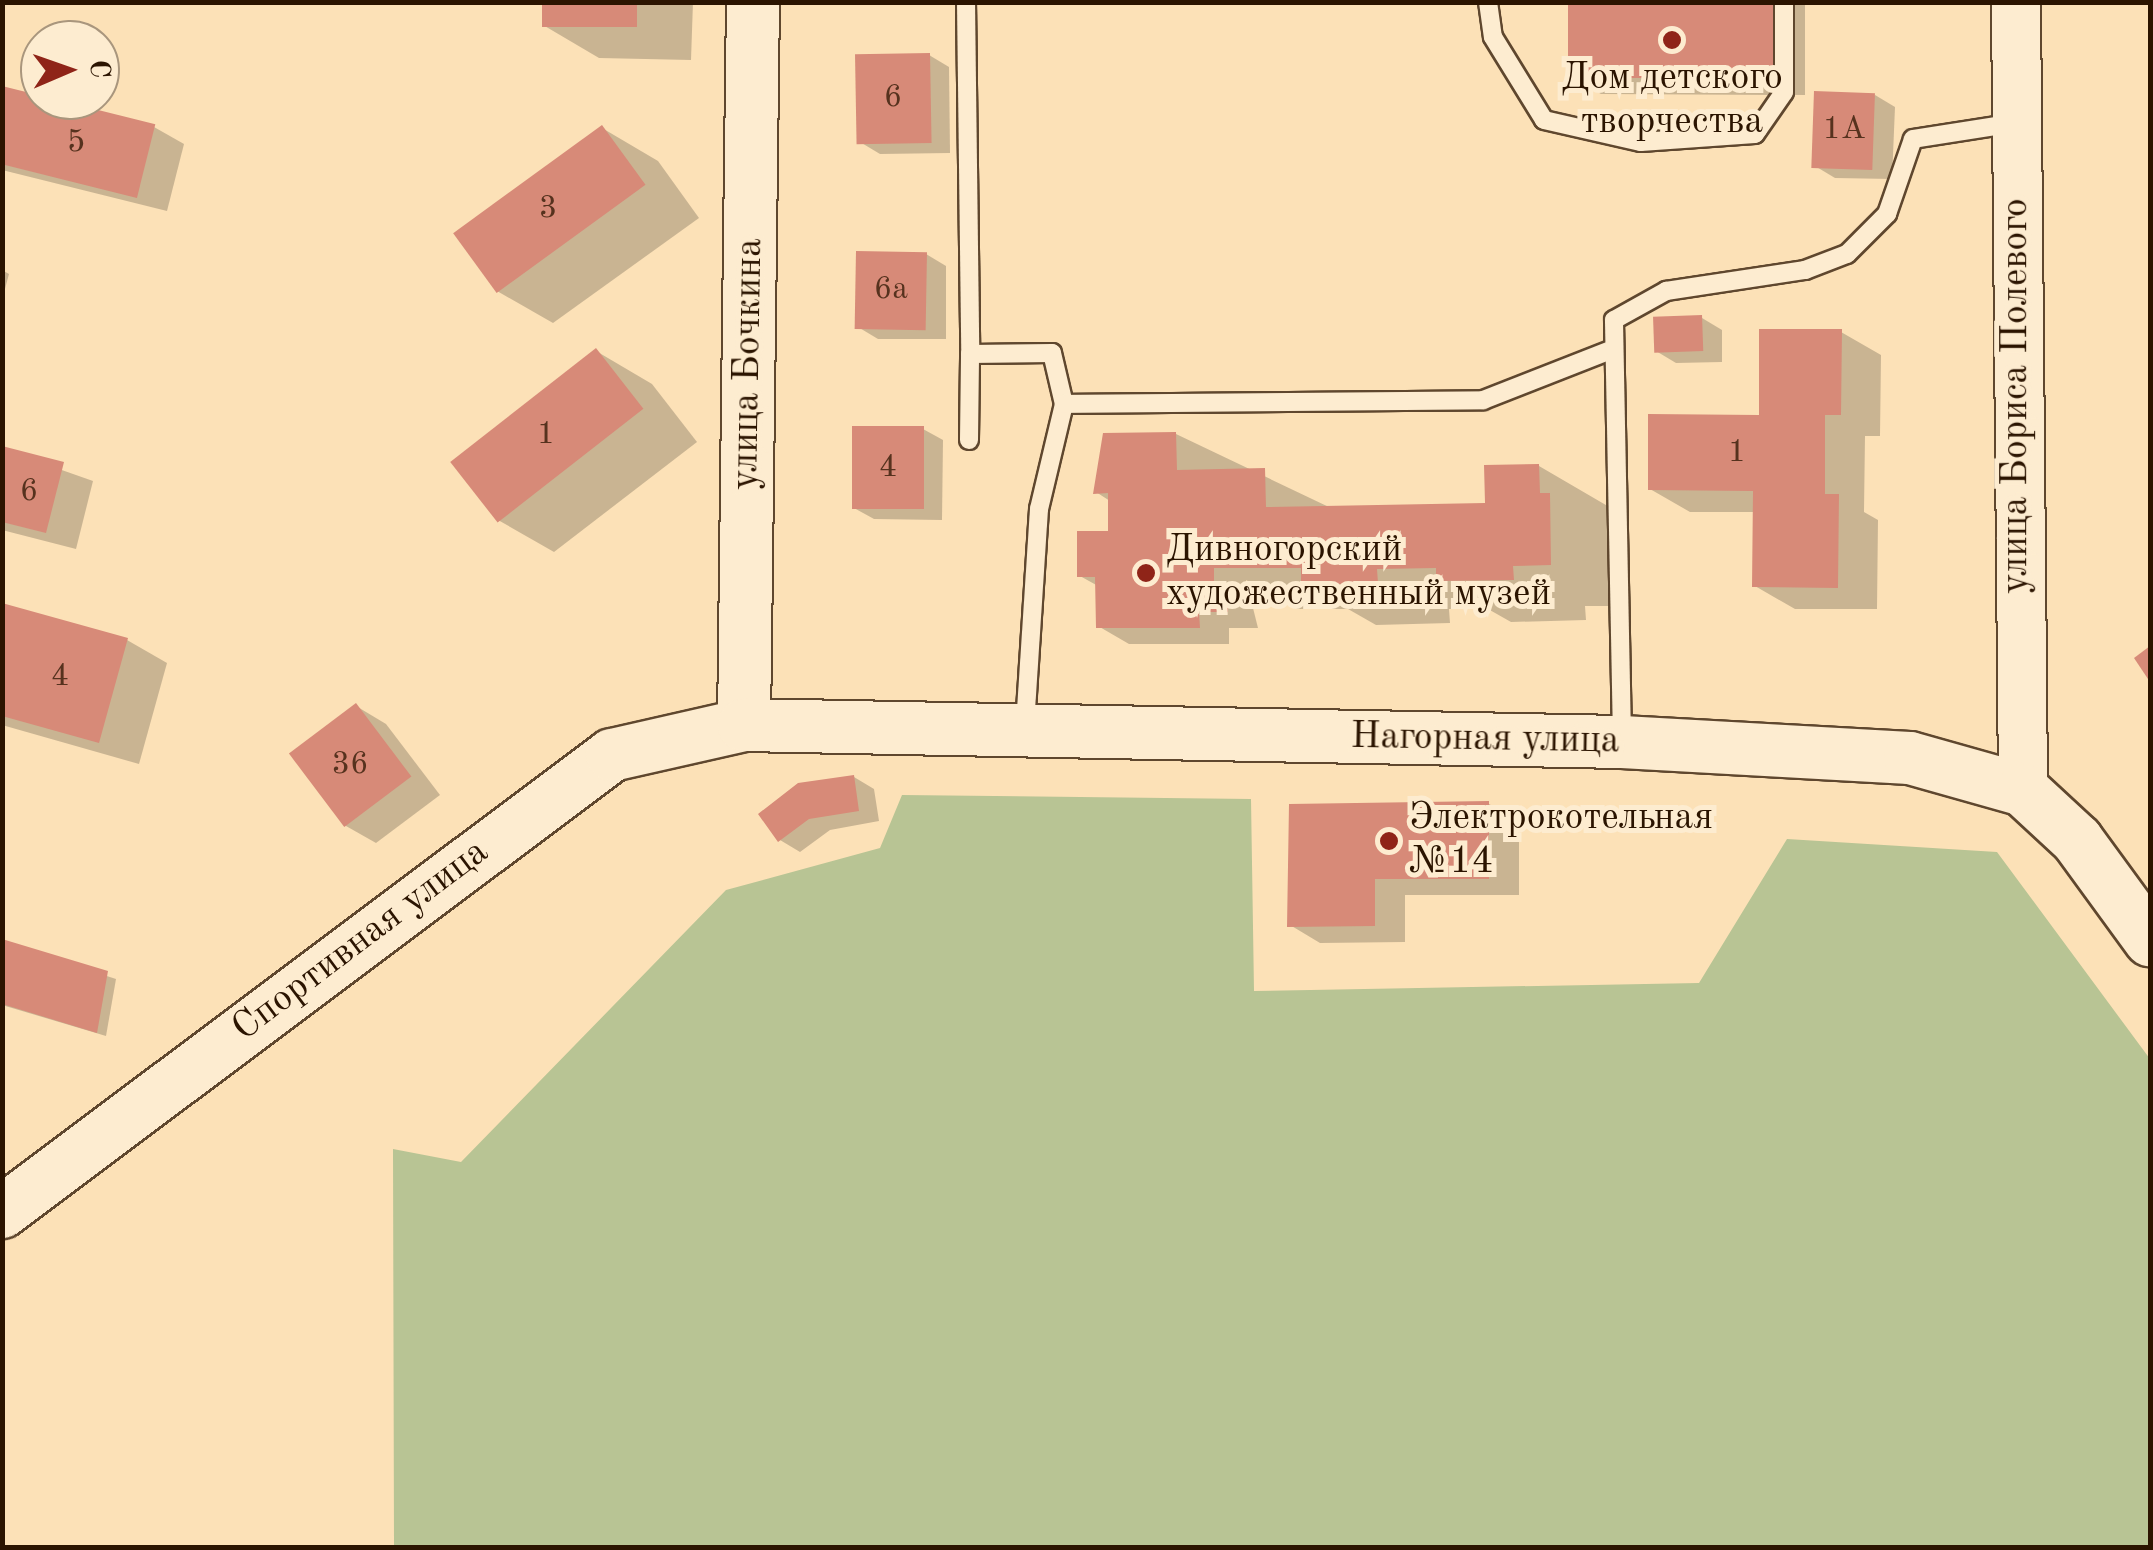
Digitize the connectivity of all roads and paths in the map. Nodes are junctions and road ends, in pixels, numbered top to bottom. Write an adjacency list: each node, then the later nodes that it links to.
1 (753, 2): 11 (main road, улица Бочкина)
2 (966, 2): 8 (lane)
3 (1488, 2): 4 (lane)
4 (1784, 2)
5 (2016, 2): 6 (street, улица Бориса Полевого)
6 (2016, 122): 7 (lane); 14 (street, улица Бориса Полевого)
7 (1608, 350): 9 (lane); 13 (lane)
8 (970, 354): 9 (lane); 10 (lane)
9 (1064, 404): 12 (lane)
10 (970, 440)
11 (744, 725): 12 (main road, Нагорная улица); 16 (main road, Спортивная улица)
12 (1024, 732): 13 (main road, Нагорная улица)
13 (1622, 742): 14 (main road, Нагорная улица)
14 (2023, 790): 15 (main road, Нагорная улица)
15 (2150, 940)
16 (2, 1212)

